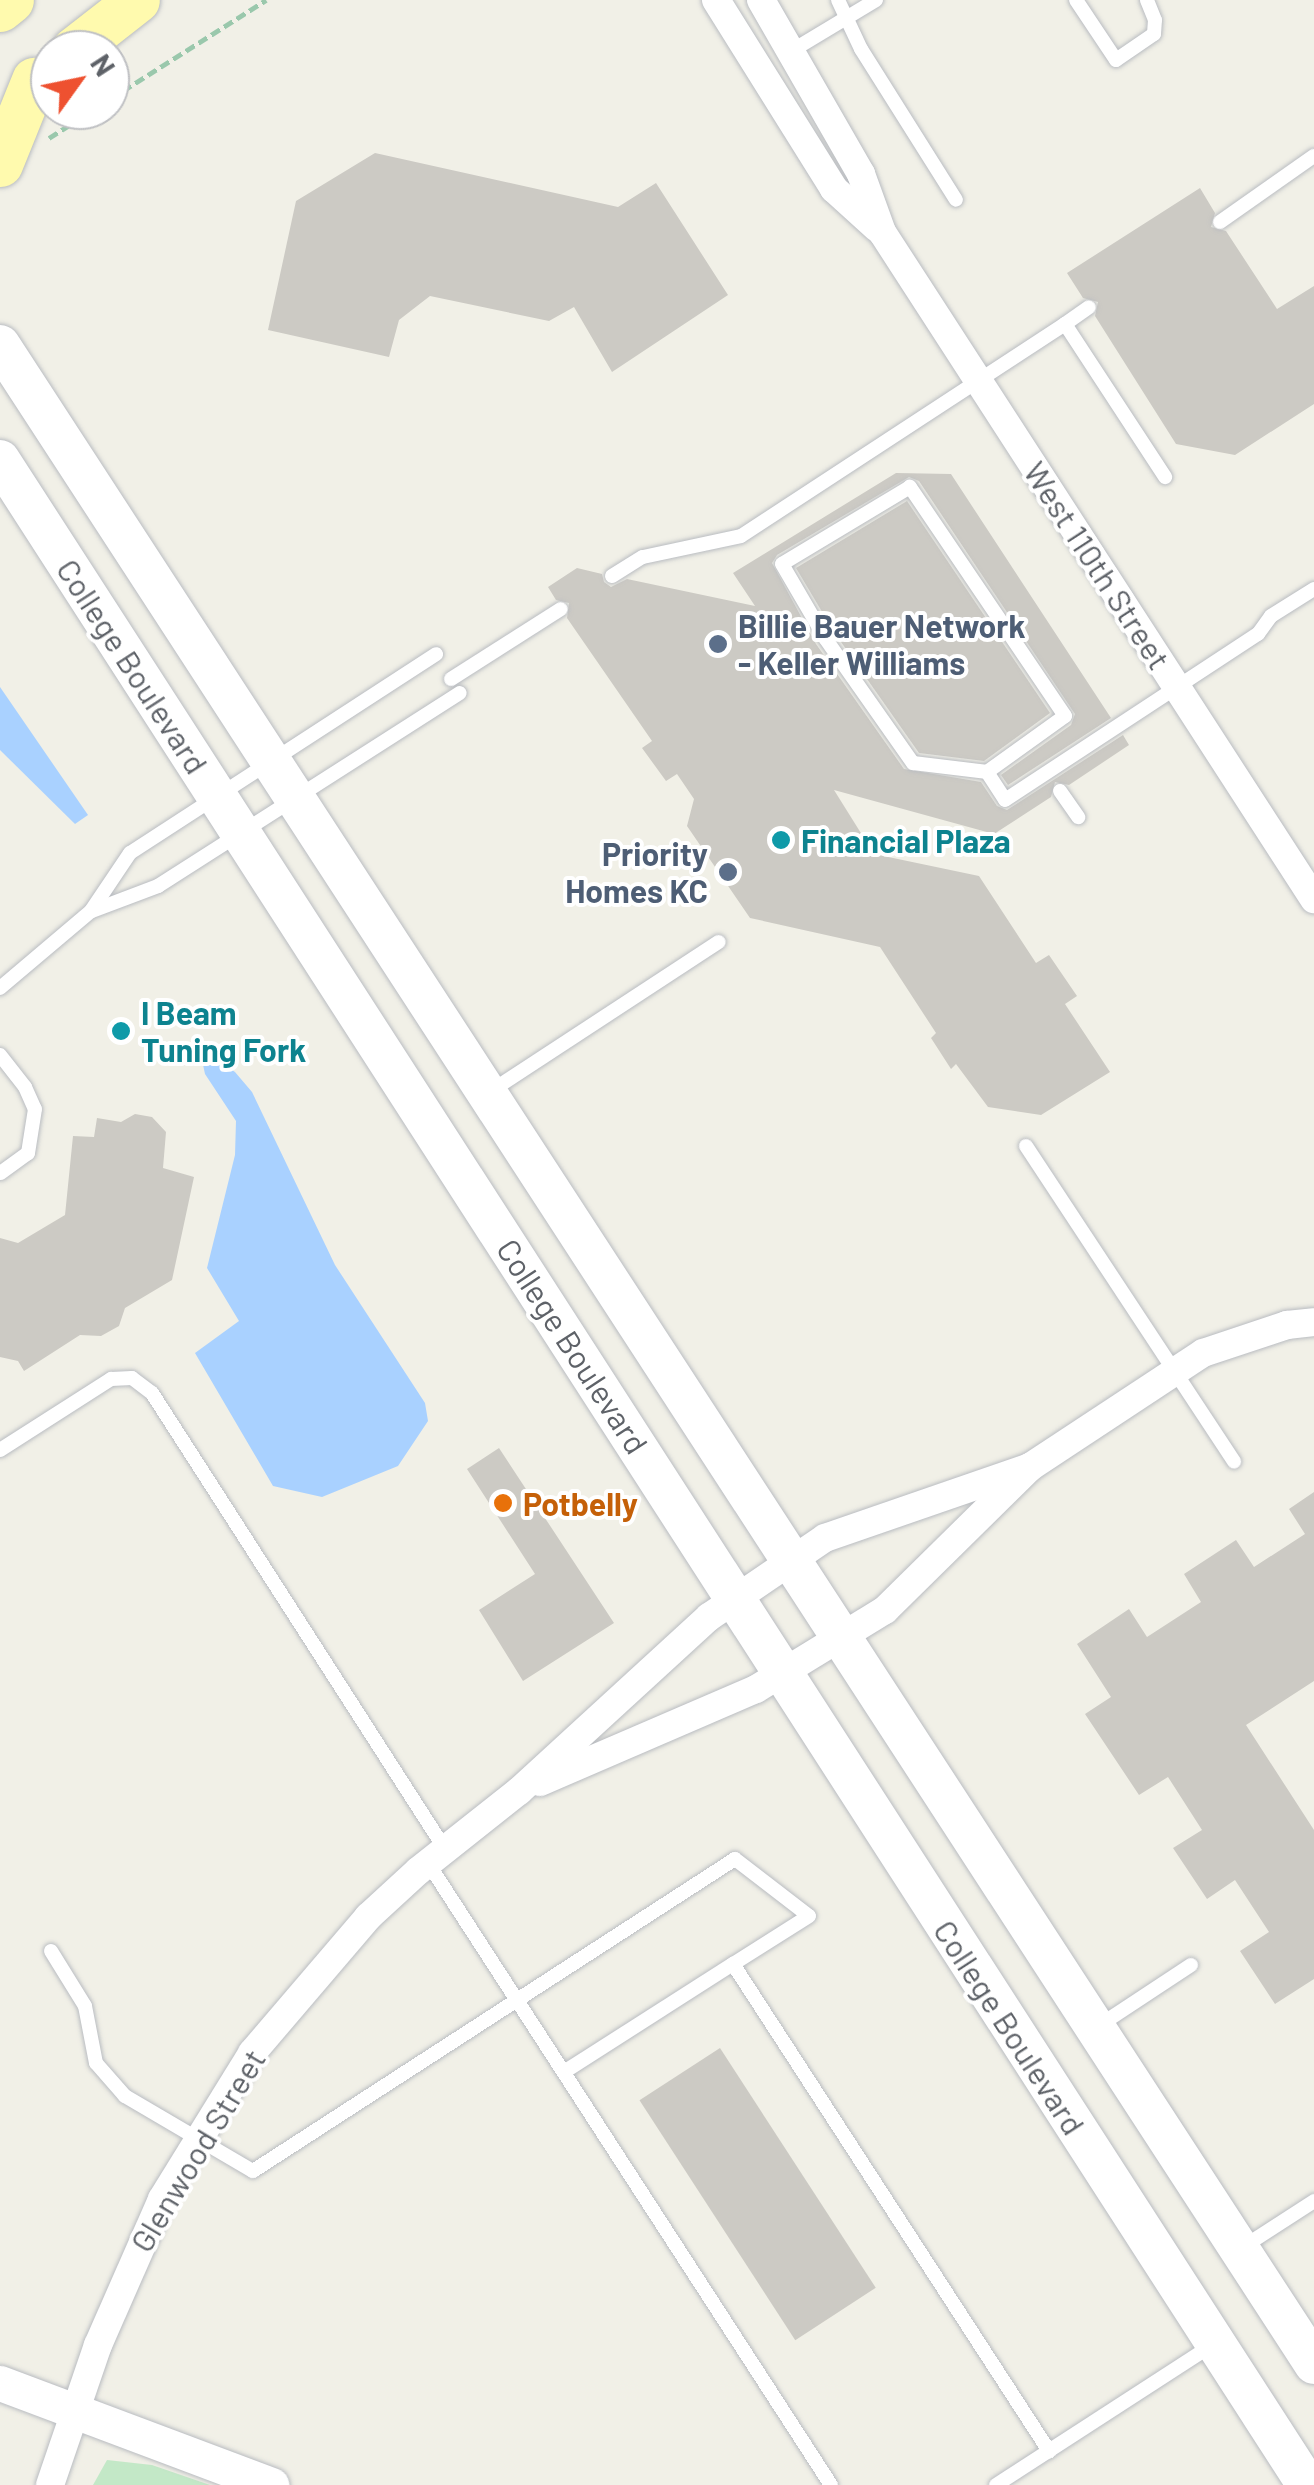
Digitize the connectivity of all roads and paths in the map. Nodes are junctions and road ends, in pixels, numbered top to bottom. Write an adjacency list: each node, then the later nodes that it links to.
1 (10, 0): 10 (main road)
2 (137, 0): 12 (main road)
3 (266, 0): 15 (path)
4 (716, 0): 20 (street, West 110th Street)
5 (761, 0): 13 (street, West 110th Street)
6 (838, 0): 11 (lane)
7 (876, 0): 11 (lane)
8 (1076, 0): 9 (lane)
9 (1147, 0)
10 (0, 9)
11 (848, 17): 13 (lane); 18 (lane)
12 (98, 30)
13 (793, 50): 20 (street, West 110th Street)
14 (28, 84): 17 (main road)
15 (130, 86)
16 (1314, 156): 19 (lane)
17 (0, 164)
18 (956, 200)
19 (1220, 222)
20 (882, 232): 24 (street, West 110th Street)
21 (1089, 307): 22 (lane)
22 (1065, 324): 24 (lane); 26 (lane)
23 (0, 345): 34 (main road, College Boulevard)
24 (977, 379): 27 (lane); 32 (street, West 110th Street)
25 (0, 460): 37 (main road, College Boulevard)
26 (1164, 477)
27 (612, 576)
28 (1314, 588): 32 (lane)
29 (561, 609): 31 (lane)
30 (436, 654): 34 (lane)
31 (451, 679)
32 (1178, 686): 35 (lane); 41 (street, West 110th Street)
33 (460, 693): 38 (lane)
34 (271, 762): 37 (lane); 38 (main road, College Boulevard)
35 (987, 772): 35 (lane)
36 (1060, 791): 39 (lane)
37 (217, 796): 40 (main road, College Boulevard); 42 (lane)
38 (294, 798): 40 (lane); 46 (main road, College Boulevard)
39 (1078, 817)
40 (240, 833): 42 (lane); 55 (main road, College Boulevard)
41 (1314, 899)
42 (91, 911): 44 (lane)
43 (719, 942): 46 (lane)
44 (0, 988)
45 (0, 1055): 48 (lane)
46 (486, 1094): 54 (main road, College Boulevard)
47 (1026, 1146): 50 (lane)
48 (0, 1174)
49 (1314, 1322): 50 (street, Glenwood Street)
50 (1175, 1372): 52 (lane); 53 (street, Glenwood Street)
51 (0, 1450): 59 (lane)
52 (1234, 1462)
53 (1030, 1467): 54 (street, Glenwood Street); 56 (street, Glenwood Street)
54 (791, 1563): 55 (street, Glenwood Street); 56 (main road, College Boulevard)
55 (738, 1602): 57 (main road, College Boulevard); 58 (street, Glenwood Street)
56 (839, 1638): 57 (street, Glenwood Street); 64 (main road, College Boulevard)
57 (781, 1673): 58 (street, Glenwood Street); 69 (main road, College Boulevard)
58 (519, 1791): 59 (street, Glenwood Street)
59 (436, 1856): 63 (lane); 66 (street, Glenwood Street)
60 (51, 1951): 66 (lane)
61 (733, 1964): 63 (lane); 65 (lane); 73 (lane)
62 (1191, 1965): 64 (lane)
63 (518, 2002): 65 (lane); 66 (lane)
64 (1094, 2028): 68 (main road, College Boulevard)
65 (564, 2072): 77 (lane)
66 (196, 2141): 72 (street, Glenwood Street)
67 (1314, 2201): 68 (lane)
68 (1239, 2249): 70 (main road, College Boulevard)
69 (1215, 2344): 73 (lane); 79 (main road, College Boulevard)
70 (1314, 2364)
71 (0, 2383): 72 (street)
72 (75, 2410): 75 (street, Glenwood Street); 76 (street)
73 (1049, 2451): 74 (lane)
74 (1014, 2480): 78 (lane)
75 (50, 2485)
76 (271, 2485)
77 (831, 2485)
78 (996, 2485)
79 (1307, 2485)

